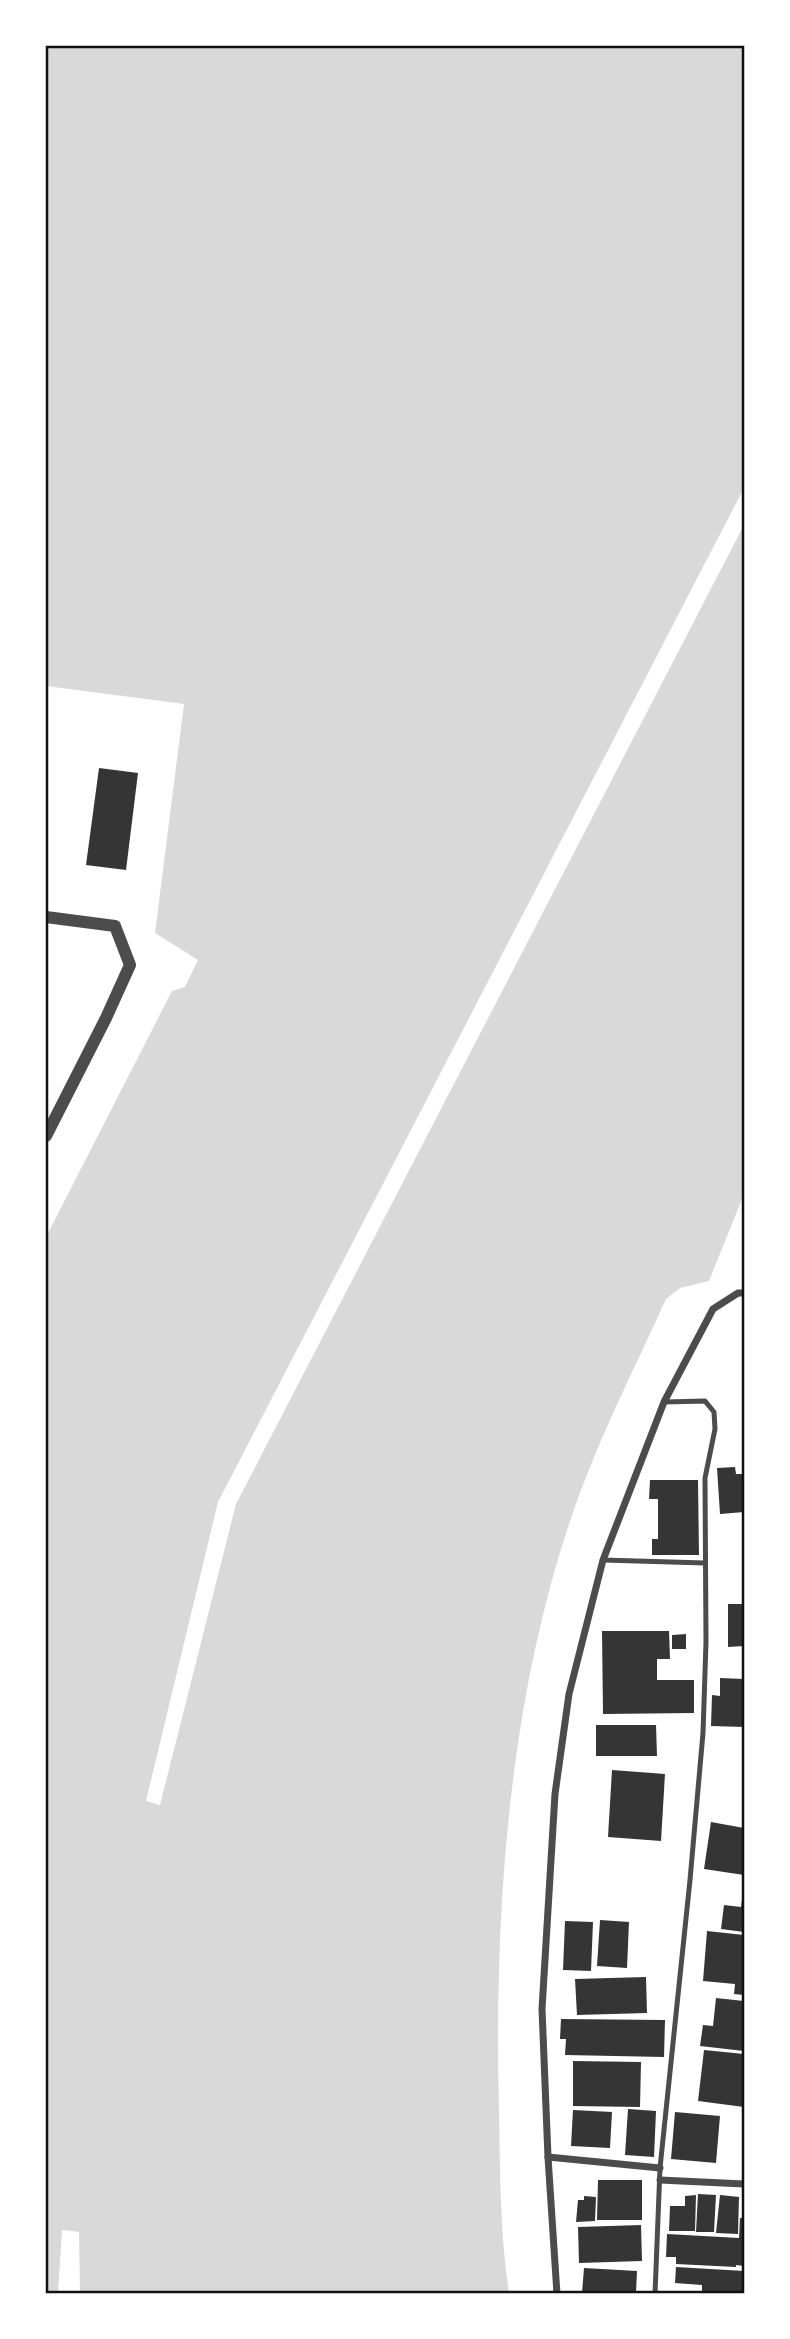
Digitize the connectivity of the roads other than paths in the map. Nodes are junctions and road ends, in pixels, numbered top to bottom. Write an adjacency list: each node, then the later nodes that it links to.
1 (46, 917): 2 (street)
2 (46, 1136)
3 (744, 1293): 4 (street)
4 (664, 1402): 5 (street); 6 (lane)
5 (603, 1560): 6 (lane); 7 (street)
6 (705, 1563): 8 (lane)
7 (548, 2157): 8 (street); 11 (street)
8 (660, 2168): 9 (lane)
9 (660, 2180): 10 (street); 12 (lane)
10 (744, 2184)
11 (557, 2294)
12 (655, 2294)

